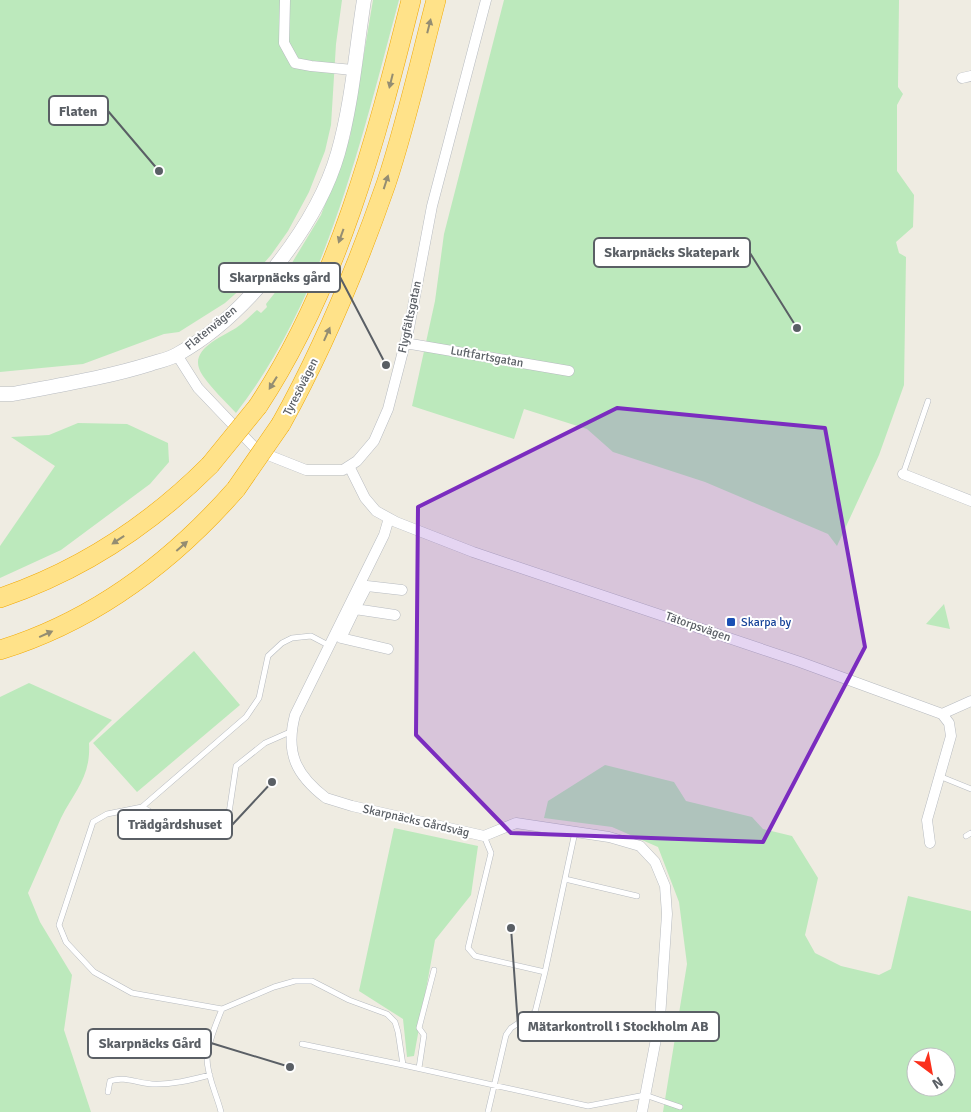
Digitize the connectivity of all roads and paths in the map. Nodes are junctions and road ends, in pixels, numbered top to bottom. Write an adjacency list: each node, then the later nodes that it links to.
1 (285, 0): 6 (street)
2 (364, 0): 6 (street, Flatenvägen)
3 (412, 0): 17 (highway, Tyresövägen, one-way to 17, bridge)
4 (436, 0): 22 (highway, Tyresövägen, one-way to 4, bridge)
5 (486, 0): 7 (street, Flygfältsgatan)
6 (353, 70): 8 (street, Flatenvägen)
7 (405, 343): 9 (street, Luftfartsgatan); 12 (street, Flygfältsgatan)
8 (177, 355): 10 (street, Flatenvägen); 12 (street)
9 (569, 371)
10 (0, 394)
11 (928, 401): 13 (lane)
12 (350, 466): 15 (street, Tätorpsvägen)
13 (903, 474): 14 (street)
14 (971, 501)
15 (390, 518): 20 (street, Skarpnäcks Gårdsväg); 24 (street, Tätorpsvägen)
16 (402, 590): 18 (street)
17 (0, 598)
18 (355, 609): 19 (street); 21 (street)
19 (395, 615)
20 (330, 646): 25 (street, Skarpnäcks Gårdsväg); 28 (lane)
21 (388, 649)
22 (0, 650)
23 (971, 701): 24 (street)
24 (942, 714): 26 (street)
25 (290, 732): 29 (lane); 32 (street, Skarpnäcks Gårdsväg)
26 (939, 776): 27 (lane); 33 (street)
27 (971, 789)
28 (142, 807): 30 (lane); 38 (lane)
29 (229, 813)
30 (217, 830)
31 (575, 832): 32 (street, Skarpnäcks Gårdsväg); 34 (lane); 47 (street, Skarpnäcks Gårdsväg)
32 (484, 836): 37 (lane)
33 (930, 843)
34 (565, 879): 35 (lane); 37 (lane)
35 (637, 896)
36 (434, 970): 43 (lane)
37 (545, 972): 39 (lane)
38 (222, 1009): 42 (lane); 44 (lane)
39 (526, 1020): 40 (lane); 45 (lane)
40 (576, 1039)
41 (302, 1044): 42 (lane)
42 (403, 1065): 43 (lane)
43 (419, 1068): 45 (lane)
44 (210, 1076): 46 (lane); 50 (lane)
45 (495, 1086): 49 (lane); 51 (lane)
46 (108, 1092)
47 (644, 1095): 48 (lane); 49 (lane); 52 (street, Skarpnäcks Gårdsväg)
48 (680, 1107)
49 (587, 1109)
50 (221, 1112)
51 (488, 1112)
52 (642, 1112)

